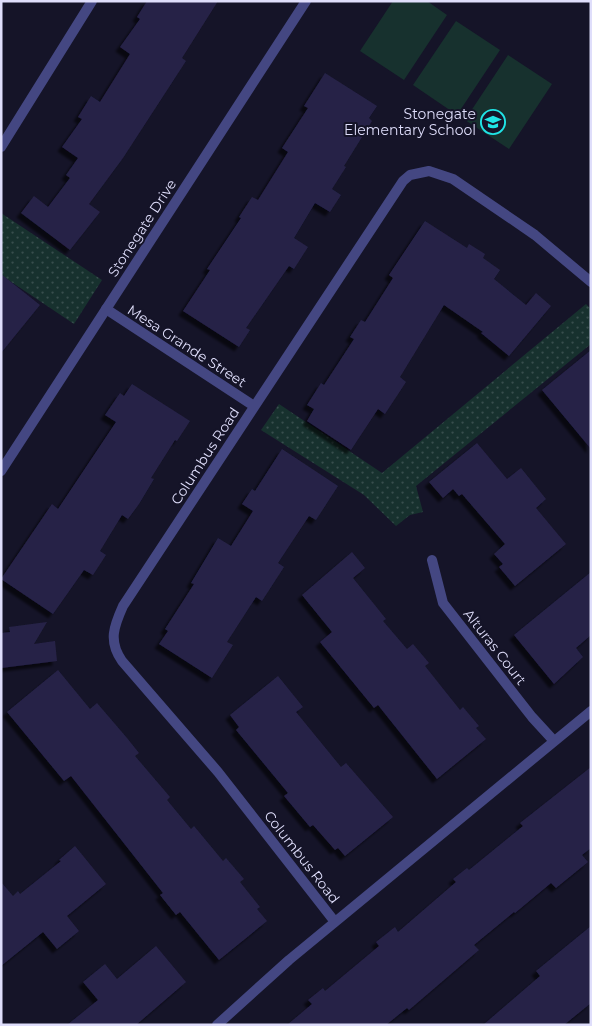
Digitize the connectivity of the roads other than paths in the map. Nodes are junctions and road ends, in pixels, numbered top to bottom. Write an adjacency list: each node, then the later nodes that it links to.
1 (92, 1): 3 (street)
2 (306, 1): 5 (street, Stonegate Drive)
3 (1, 147)
4 (591, 282): 6 (street, Columbus Road)
5 (106, 309): 6 (street, Mesa Grande Street); 7 (street, Stonegate Drive)
6 (254, 406): 11 (street, Columbus Road)
7 (1, 471)
8 (432, 560): 10 (street, Alturas Court)
9 (591, 711): 10 (street, Columbus Road)
10 (554, 741): 11 (street, Columbus Road)
11 (335, 922): 12 (street, Columbus Road)
12 (217, 1025)

